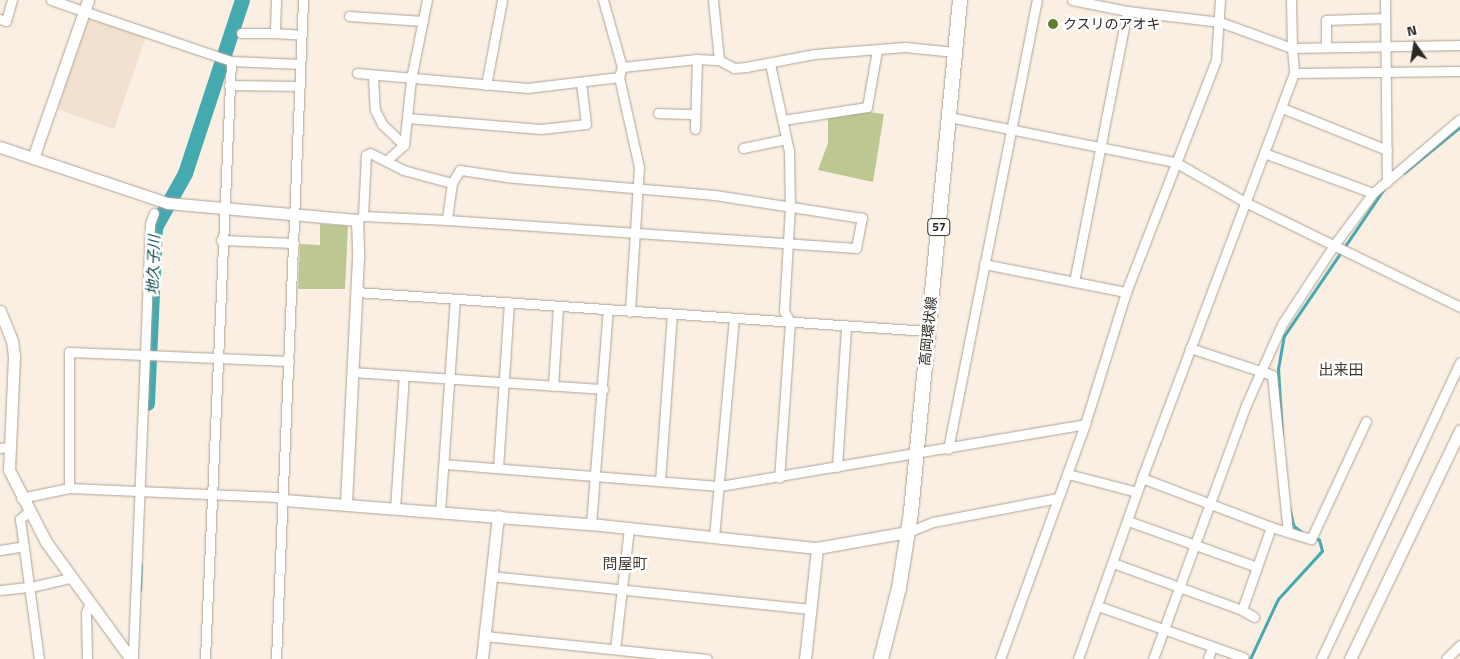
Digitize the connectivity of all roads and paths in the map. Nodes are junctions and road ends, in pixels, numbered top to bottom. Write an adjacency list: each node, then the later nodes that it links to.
1 (12, 0): 20 (street)
2 (51, 0): 17 (street)
3 (88, 0): 17 (street)
4 (276, 0): 24 (street)
5 (303, 0): 25 (street)
6 (427, 0): 21 (street)
7 (502, 0): 47 (street)
8 (603, 0): 37 (street)
9 (713, 0): 33 (street)
10 (960, 0): 31 (main road, 高岡環状線 / 57)
11 (1037, 0): 57 (street)
12 (1072, 0): 16 (street)
13 (1220, 0): 22 (street)
14 (1291, 0): 29 (street)
15 (1385, 0): 19 (street)
16 (1127, 11): 22 (street); 62 (street)
17 (84, 12): 34 (street); 65 (street)
18 (349, 16): 21 (street)
19 (1385, 18): 27 (street); 28 (street)
20 (0, 19)
21 (423, 21): 44 (street)
22 (1220, 22): 29 (street); 67 (street)
23 (242, 33): 24 (street)
24 (275, 34): 25 (street)
25 (302, 34): 35 (street)
26 (1460, 45): 27 (street)
27 (1385, 46): 28 (street); 39 (street)
28 (1326, 47): 29 (street)
29 (1292, 48): 41 (street)
30 (877, 50): 31 (street); 36 (street); 55 (street)
31 (956, 52): 52 (main road, 高岡環状線 / 57)
32 (697, 60): 33 (street); 37 (street); 51 (street)
33 (719, 60): 36 (street)
34 (229, 61): 35 (street); 46 (street)
35 (300, 64): 48 (street)
36 (770, 64): 55 (street)
37 (622, 67): 43 (street)
38 (1460, 71): 39 (street)
39 (1386, 72): 41 (street); 63 (street)
40 (357, 73): 42 (street)
41 (1294, 73): 49 (street)
42 (373, 76): 44 (street); 59 (street)
43 (619, 76): 45 (street); 70 (street)
44 (411, 79): 47 (street); 53 (street)
45 (581, 82): 47 (street); 53 (street)
46 (229, 85): 48 (street); 74 (street)
47 (486, 85)
48 (300, 86): 76 (street)
49 (1282, 108): 63 (street); 64 (street)
50 (658, 113): 51 (street)
51 (695, 114): 56 (street)
52 (949, 117): 57 (street); 99 (main road, 高岡環状線 / 57)
53 (407, 118): 59 (street)
54 (1460, 119): 68 (street)
55 (782, 120): 58 (street)
56 (695, 129)
57 (1011, 129): 62 (street); 84 (street)
58 (786, 139): 61 (street); 73 (street)
59 (404, 145): 66 (street)
60 (0, 147): 65 (street)
61 (743, 148)
62 (1099, 148): 67 (street); 85 (street)
63 (1387, 150): 68 (street)
64 (1264, 153): 71 (street); 72 (street)
65 (33, 158): 74 (street)
66 (386, 161): 69 (street); 77 (street)
67 (1175, 162): 72 (street); 87 (street)
68 (1387, 182): 71 (street)
69 (452, 183): 70 (street); 78 (street)
70 (637, 188): 73 (street); 79 (street)
71 (1373, 193): 83 (street)
72 (1247, 203): 83 (street); 100 (street)
73 (790, 207): 82 (street); 82 (street)
74 (223, 209): 76 (street); 80 (street)
75 (154, 213): 101 (street)
76 (295, 215): 77 (street); 81 (street)
77 (360, 218): 78 (street); 86 (street)
78 (446, 220): 79 (street)
79 (634, 233): 82 (street); 93 (street)
80 (221, 240): 81 (street); 102 (street)
81 (294, 243): 103 (street)
82 (787, 244): 97 (street)
83 (1334, 245): 91 (street); 106 (street)
84 (984, 264): 85 (street); 116 (street)
85 (1074, 282): 87 (street)
86 (356, 292): 88 (street); 105 (street)
87 (1126, 292): 113 (street)
88 (455, 299): 89 (street); 108 (street)
89 (509, 303): 90 (street); 109 (street)
90 (558, 307): 92 (street); 110 (street)
91 (1460, 307)
92 (608, 310): 93 (street); 111 (street)
93 (630, 312): 95 (street)
94 (1, 314): 115 (street)
95 (672, 314): 96 (street); 125 (street)
96 (734, 318): 97 (street); 126 (street)
97 (790, 322): 98 (street); 123 (street)
98 (846, 327): 99 (street); 119 (street)
99 (928, 331): 117 (main road, 高岡環状線 / 57)
100 (1190, 348): 106 (street); 124 (street)
101 (145, 355): 102 (street); 127 (street); 128 (street)
102 (216, 358): 103 (street); 130 (street)
103 (288, 361): 133 (street)
104 (1460, 362): 183 (street)
105 (353, 372): 107 (street); 135 (street)
106 (1260, 372): 134 (street); 145 (street)
107 (404, 375): 108 (street); 136 (street)
108 (450, 379): 109 (street); 118 (street)
109 (504, 382): 110 (street); 120 (street)
110 (553, 386): 111 (street)
111 (603, 389): 121 (street)
112 (1366, 421): 145 (street)
113 (1085, 424): 116 (street); 122 (street)
114 (1460, 430): 184 (street)
115 (4, 447): 131 (street)
116 (948, 448): 117 (street)
117 (916, 454): 119 (street); 144 (main road, 高岡環状線 / 57)
118 (444, 464): 120 (street); 138 (street)
119 (836, 467): 123 (street)
120 (498, 468): 121 (street)
121 (597, 474): 125 (street); 141 (street)
122 (1068, 474): 129 (street); 132 (street)
123 (779, 478): 126 (street)
124 (1142, 478): 129 (street); 134 (street)
125 (660, 481): 126 (street)
126 (720, 486): 146 (street)
127 (69, 488): 128 (street); 131 (street)
128 (142, 491): 130 (street); 172 (street)
129 (1137, 492): 140 (street)
130 (211, 494): 133 (street); 173 (street)
131 (21, 498): 137 (street)
132 (1058, 498): 144 (street); 179 (street)
133 (283, 500): 135 (street); 174 (street)
134 (1209, 503): 142 (street); 148 (street)
135 (346, 505): 136 (street)
136 (395, 509): 138 (street)
137 (28, 512): 147 (street); 154 (street)
138 (440, 512): 139 (street)
139 (498, 516): 141 (street); 153 (street)
140 (1128, 521): 148 (street); 151 (street)
141 (591, 524): 143 (street)
142 (1271, 527): 145 (street); 152 (street)
143 (629, 528): 146 (street); 157 (street)
144 (908, 532): 149 (street); 178 (main road, 高岡環状線 / 57)
145 (1288, 532)
146 (714, 537): 149 (street)
147 (24, 546): 150 (street); 155 (street)
148 (1195, 546): 152 (street); 156 (street)
149 (817, 548): 161 (street)
150 (0, 550)
151 (1113, 563): 156 (street); 160 (street)
152 (1257, 566): 162 (street)
153 (491, 576): 157 (street); 165 (street)
154 (69, 578): 155 (street); 159 (street)
155 (31, 587): 158 (street); 170 (street)
156 (1178, 587): 162 (street); 164 (street)
157 (621, 589): 161 (street); 168 (street)
158 (0, 590)
159 (90, 602): 171 (street); 172 (street)
160 (1098, 606): 164 (street); 180 (street)
161 (810, 609): 177 (street)
162 (1242, 610): 163 (street)
163 (1254, 617)
164 (1163, 630): 167 (street); 181 (street)
165 (485, 636): 168 (street); 175 (street)
166 (1460, 646): 185 (street)
167 (1212, 647): 169 (street); 182 (street)
168 (615, 649): 176 (street)
169 (1243, 657)
170 (39, 659)
171 (87, 659)
172 (132, 659)
173 (204, 659)
174 (276, 659)
175 (482, 659)
176 (707, 659)
177 (805, 659)
178 (881, 659)
179 (1000, 659)
180 (1078, 659)
181 (1153, 659)
182 (1208, 659)
183 (1321, 659)
184 (1350, 659)
185 (1446, 659)

